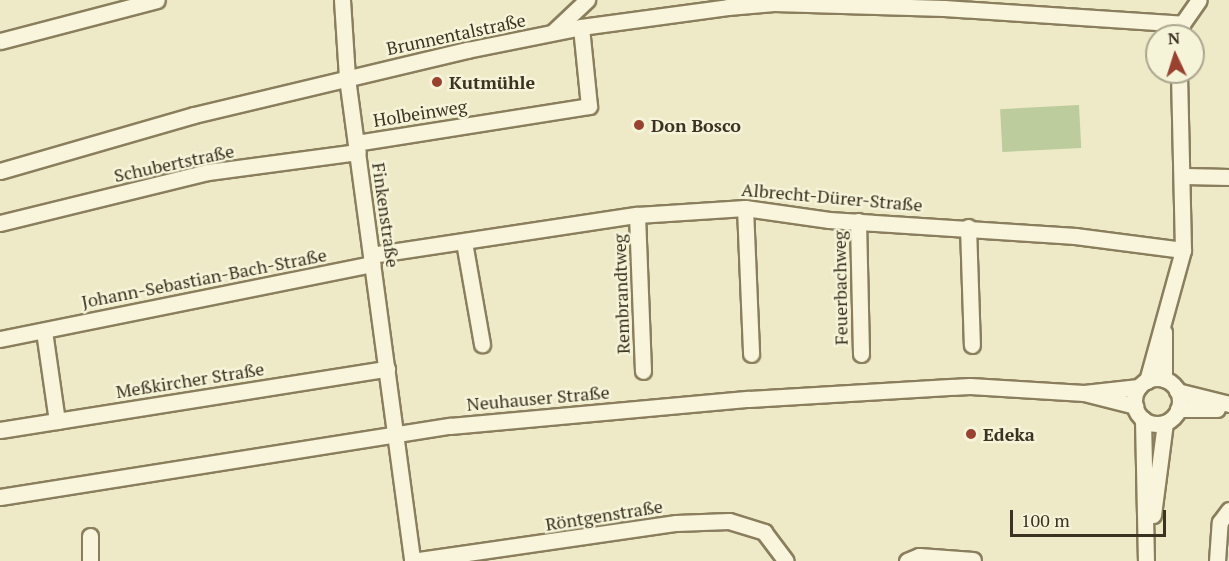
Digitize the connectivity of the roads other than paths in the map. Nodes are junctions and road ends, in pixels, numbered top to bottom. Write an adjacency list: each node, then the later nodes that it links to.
1 (157, 0): 10 (street)
2 (342, 0): 11 (street, Finkenstraße)
3 (587, 0): 9 (street)
4 (1199, 0): 6 (street)
5 (852, 3): 7 (street, Brunnentalstraße); 8 (street, Brunnentalstraße)
6 (1185, 24)
7 (581, 27): 9 (street, Brunnentalstraße); 13 (street, Holbeinweg)
8 (1145, 27)
9 (553, 32): 11 (street, Brunnentalstraße)
10 (0, 42)
11 (347, 78): 13 (street, Finkenstraße); 14 (street, Brunnentalstraße)
12 (1180, 84): 15 (street)
13 (357, 147): 20 (street, Schubertstraße); 24 (street, Finkenstraße)
14 (0, 171)
15 (1185, 176): 16 (street); 23 (street)
16 (1229, 177)
17 (745, 208): 18 (street, Albrecht-Dürer-Straße); 19 (street, Albrecht-Dürer-Straße); 30 (street)
18 (637, 215): 22 (street, Albrecht-Dürer-Straße); 33 (street, Rembrandtweg)
19 (858, 221): 21 (street, Albrecht-Dürer-Straße); 31 (street, Feuerbachweg)
20 (0, 223)
21 (968, 227): 23 (street, Albrecht-Dürer-Straße); 29 (street)
22 (464, 242): 24 (street, Albrecht-Dürer-Straße); 28 (street)
23 (1183, 250): 25 (street)
24 (372, 260): 26 (street, Johann-Sebastian-Bach-Straße); 32 (street, Finkenstraße)
25 (1165, 320): 34 (street); 35 (street)
26 (44, 331): 27 (street, Johann-Sebastian-Bach-Straße); 43 (street)
27 (0, 339)
28 (482, 344)
29 (972, 345)
30 (750, 354)
31 (861, 354)
32 (387, 369): 43 (street, Meßkircher Straße); 46 (street, Finkenstraße)
33 (643, 371)
34 (1164, 380): 35 (street); 36 (street)
35 (1143, 384): 37 (street, Neuhauser Straße); 39 (street)
36 (1178, 391): 38 (street); 40 (street)
37 (1090, 396): 39 (street, Neuhauser Straße); 46 (street, Neuhauser Straße)
38 (1229, 404)
39 (1135, 406): 42 (street)
40 (1178, 410): 41 (street); 44 (street)
41 (1229, 410)
42 (1143, 419): 44 (street); 54 (street)
43 (57, 421): 45 (street, Meßkircher Straße)
44 (1164, 423): 54 (street)
45 (0, 430)
46 (396, 434): 47 (street, Neuhauser Straße); 52 (street, Röntgenstraße)
47 (0, 497)
48 (1229, 510): 55 (street)
49 (90, 536): 51 (street)
50 (973, 560): 53 (street)
51 (90, 561)
52 (786, 561)
53 (907, 561)
54 (1147, 561)
55 (1217, 561)

